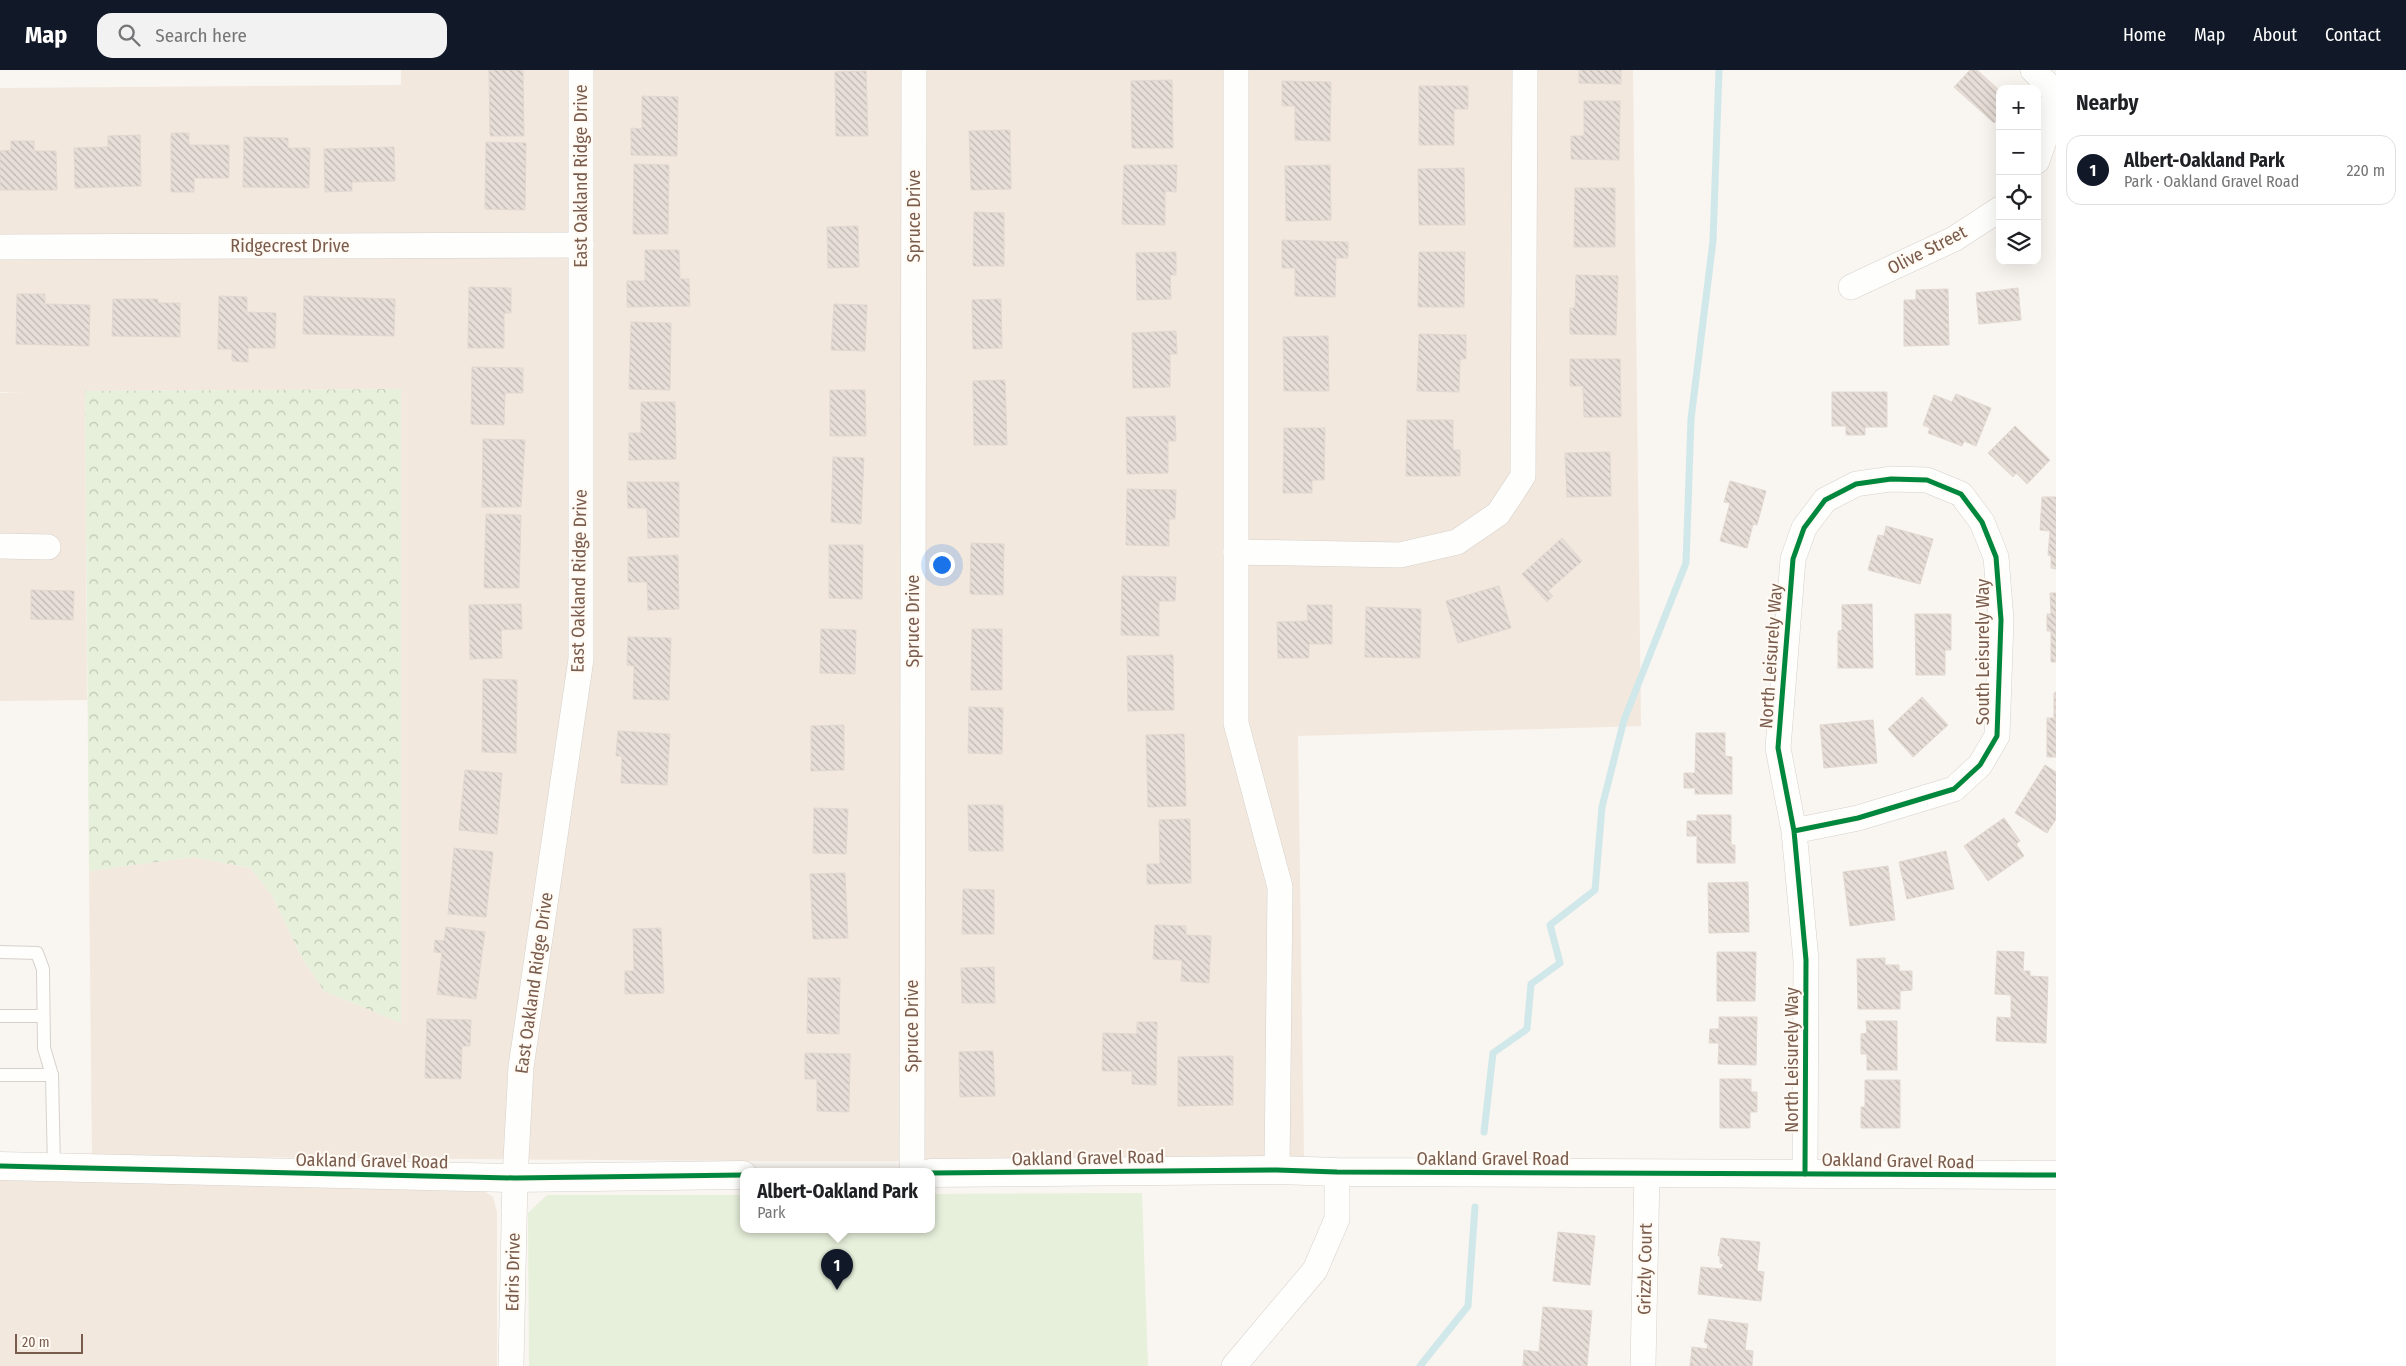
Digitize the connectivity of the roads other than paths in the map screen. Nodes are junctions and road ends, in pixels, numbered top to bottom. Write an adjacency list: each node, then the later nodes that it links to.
1 (581, 70): 9 (street, East Oakland Ridge Drive)
2 (914, 70): 24 (street, Spruce Drive)
3 (1236, 70): 15 (street)
4 (1525, 70): 15 (street)
5 (2033, 70): 6 (street)
6 (2055, 89): 7 (street)
7 (2041, 149)
8 (1996, 212): 11 (street, Olive Street)
9 (581, 245): 10 (street, Ridgecrest Drive); 32 (street, East Oakland Ridge Drive)
10 (0, 247)
11 (1851, 287)
12 (1961, 494): 16 (street, North Leisurely Way); 16 (street, South Leisurely Way)
13 (0, 546): 14 (street)
14 (48, 547)
15 (1236, 552): 25 (street)
16 (1794, 831): 29 (street, North Leisurely Way)
17 (0, 952): 19 (lane)
18 (0, 1016): 19 (lane)
19 (44, 1016): 21 (lane)
20 (0, 1075): 21 (lane)
21 (52, 1075): 23 (lane)
22 (0, 1166): 23 (street, Oakland Gravel Road)
23 (54, 1168): 32 (street, Oakland Gravel Road)
24 (912, 1168)
25 (1277, 1170): 26 (street, Oakland Gravel Road); 27 (street, Oakland Gravel Road)
26 (1337, 1172): 28 (street, Oakland Gravel Road); 34 (street)
27 (935, 1173)
28 (1647, 1173): 29 (street, Oakland Gravel Road); 35 (street, Grizzly Court)
29 (1804, 1174): 31 (street, Oakland Gravel Road)
30 (740, 1175): 32 (street, Oakland Gravel Road)
31 (2056, 1175)
32 (515, 1178): 33 (street, Edris Drive)
33 (510, 1366)
34 (1234, 1366)
35 (1643, 1366)

